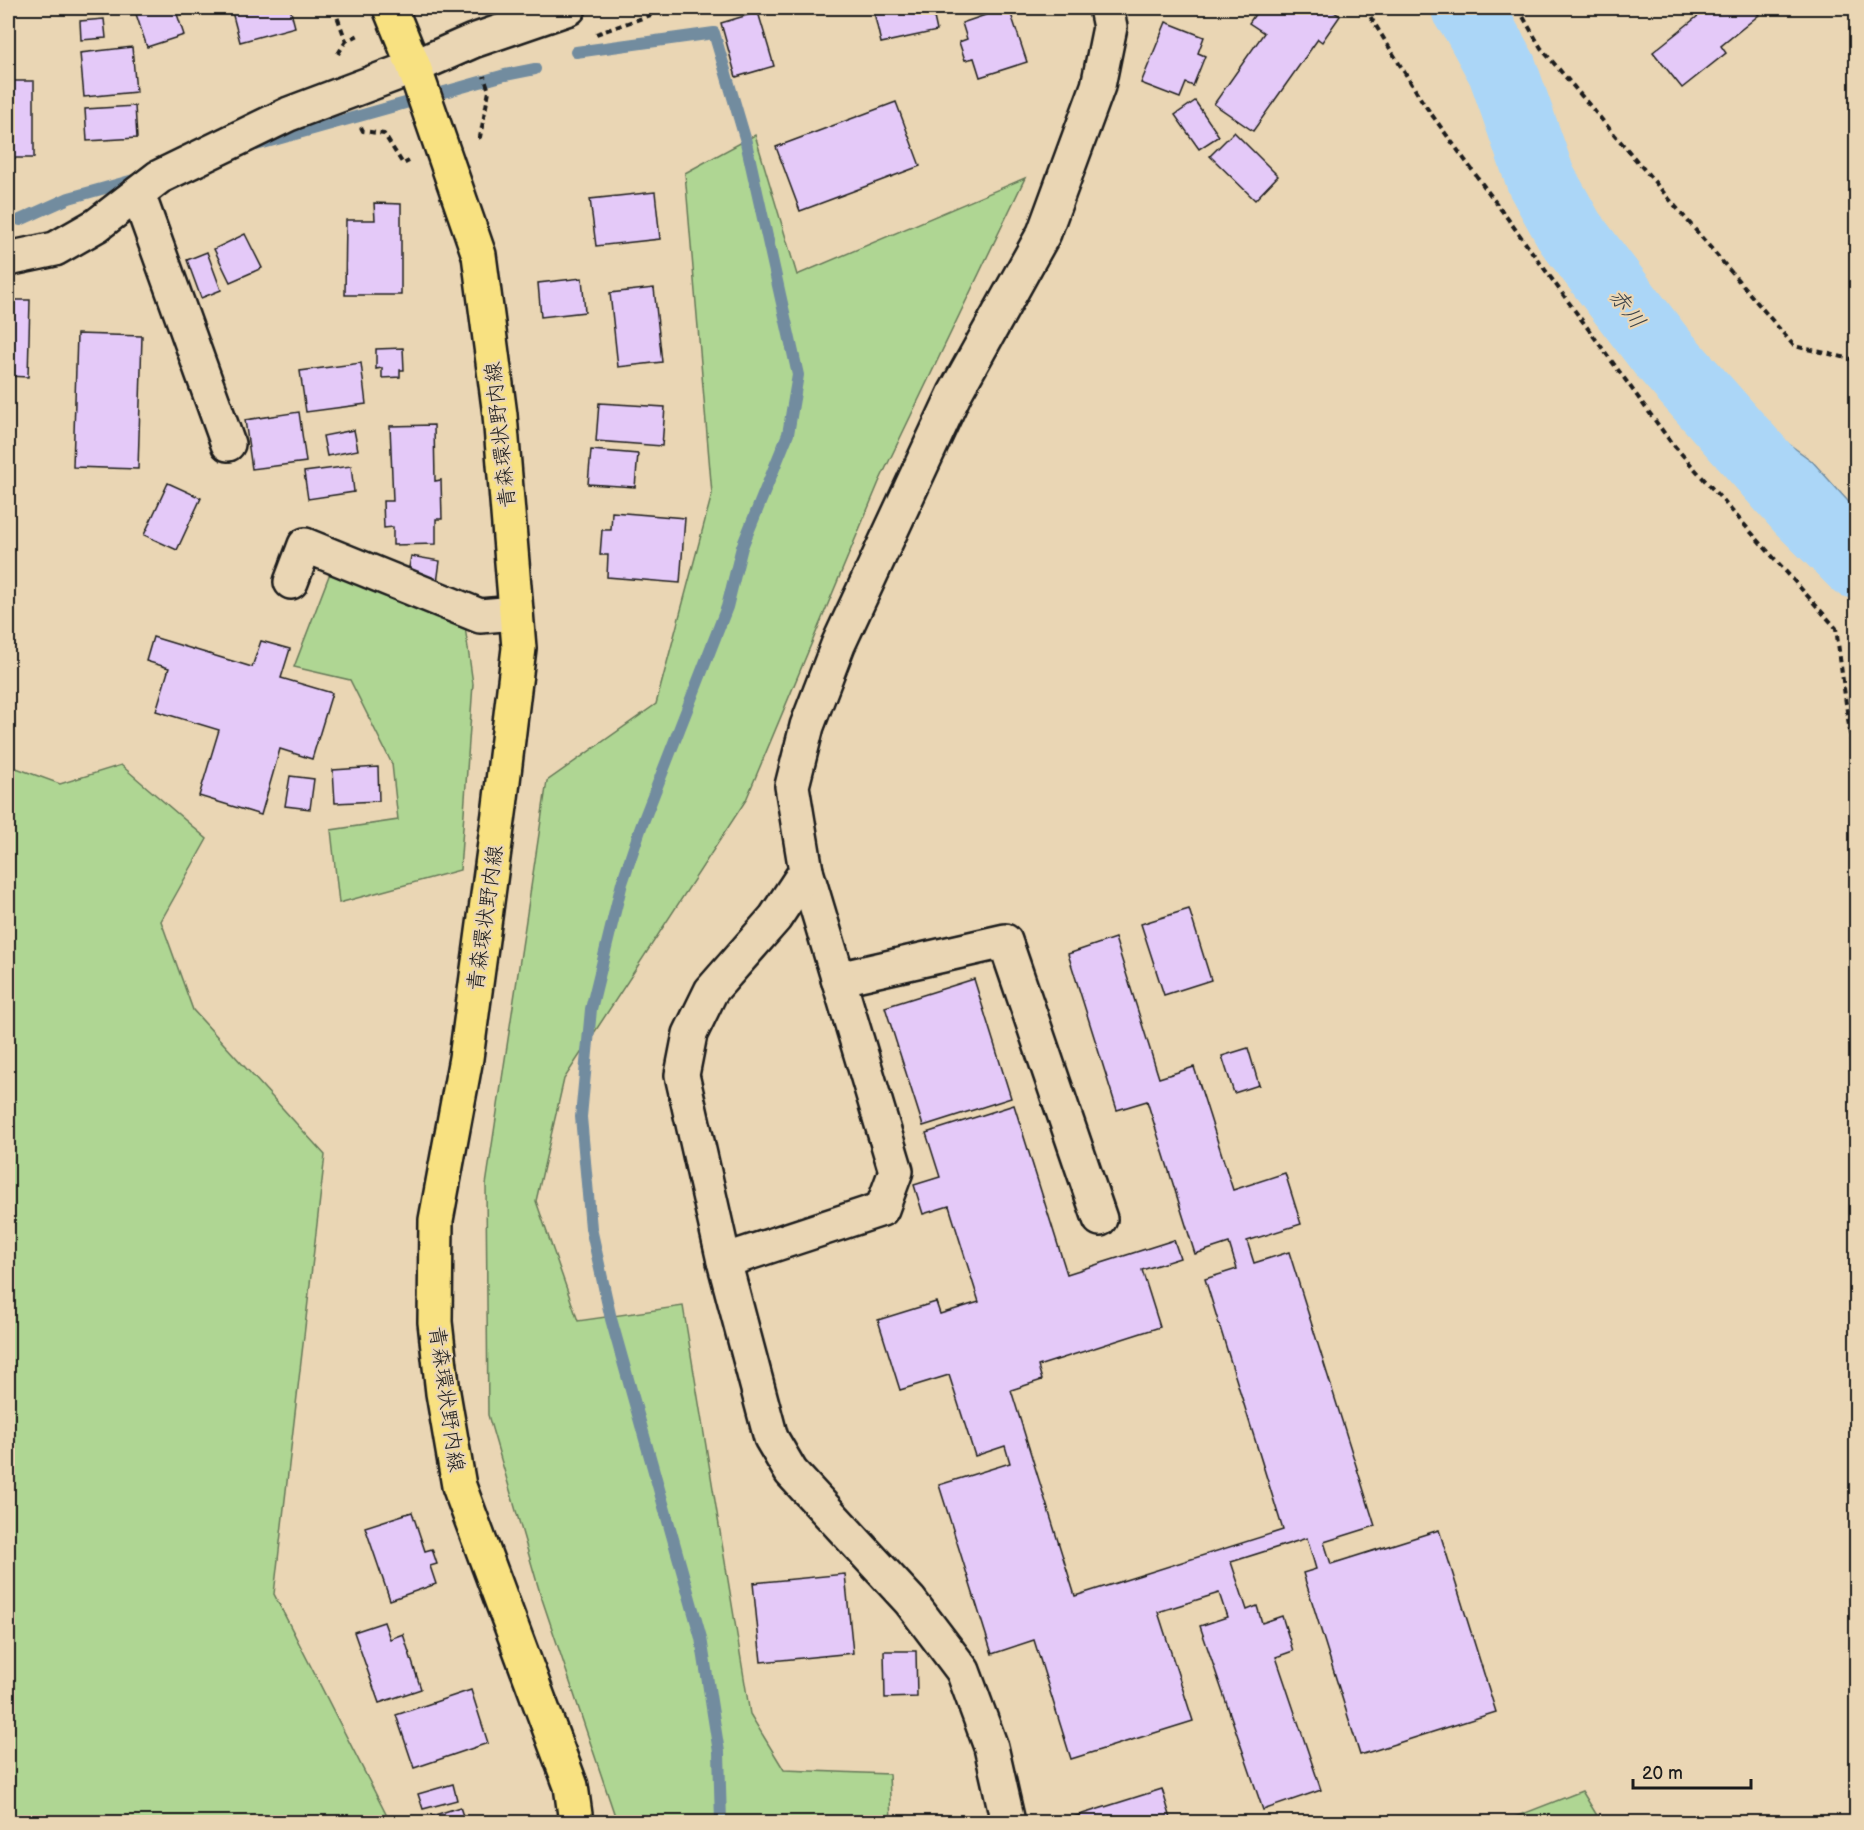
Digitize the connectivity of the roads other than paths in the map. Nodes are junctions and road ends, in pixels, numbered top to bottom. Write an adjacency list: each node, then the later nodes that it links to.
1 (390, 8): 5 (main road, 青森環状野内線)
2 (569, 8): 4 (street)
3 (1106, 8): 11 (street)
4 (510, 17): 5 (street)
5 (414, 67): 6 (street); 10 (main road, 青森環状野内線)
6 (138, 194): 7 (street); 8 (street)
7 (8, 259)
8 (228, 444)
9 (291, 582): 10 (street)
10 (516, 613): 15 (main road, 青森環状野内線)
11 (806, 871): 12 (street); 14 (street)
12 (838, 979): 13 (street); 14 (street)
13 (1100, 1220)
14 (724, 1261): 16 (street)
15 (576, 1822)
16 (1008, 1822)

